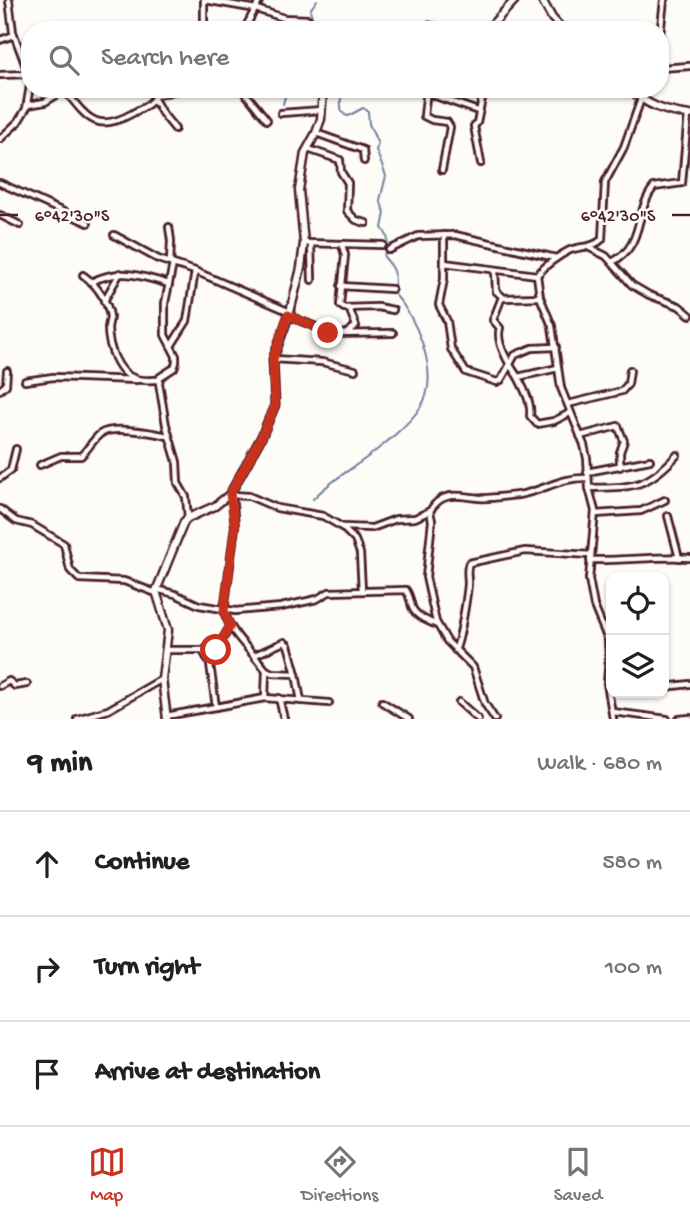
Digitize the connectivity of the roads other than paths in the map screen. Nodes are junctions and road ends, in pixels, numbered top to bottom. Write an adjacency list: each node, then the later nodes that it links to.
1 (9, 0): 14 (street)
2 (204, 0): 7 (street); 9 (street)
3 (260, 0): 7 (street)
4 (515, 0): 11 (street)
5 (542, 0): 12 (street)
6 (664, 0): 13 (street)
7 (256, 9): 8 (street); 10 (street)
8 (308, 19)
9 (204, 21)
10 (249, 21)
11 (495, 21)
12 (555, 21)
13 (662, 21)
14 (14, 35): 15 (street); 16 (street)
15 (0, 40)
16 (21, 54)
17 (690, 66): 18 (street)
18 (669, 67)
19 (0, 75): 20 (street)
20 (21, 76)
21 (29, 98): 31 (street)
22 (54, 98): 31 (street)
23 (71, 98): 24 (street)
24 (155, 98): 37 (street)
25 (249, 98): 36 (street)
26 (321, 98): 32 (street)
27 (426, 98): 43 (street)
28 (445, 98): 33 (street)
29 (482, 98): 33 (street)
30 (640, 99): 35 (street); 55 (street)
31 (28, 106): 39 (street)
32 (322, 110): 34 (street); 38 (street)
33 (478, 111): 42 (street)
34 (281, 113)
35 (689, 115): 58 (street)
36 (267, 120)
37 (175, 129)
38 (316, 133): 40 (street); 41 (street)
39 (0, 139)
40 (307, 148): 47 (street); 52 (street)
41 (364, 161)
42 (481, 163)
43 (442, 170)
44 (0, 183): 46 (street)
45 (0, 215): 48 (street)
46 (88, 223)
47 (366, 223)
48 (20, 225)
49 (169, 227): 59 (street)
50 (114, 235): 59 (street)
51 (444, 235): 56 (street); 57 (street); 60 (street)
52 (308, 244): 53 (street); 66 (street); 76 (street)
53 (342, 245): 54 (street); 69 (street)
54 (383, 245)
55 (586, 246): 57 (street); 58 (street)
56 (389, 250)
57 (557, 258): 65 (street)
58 (612, 262): 77 (street)
59 (171, 263): 62 (street); 68 (street)
60 (444, 263): 61 (street); 83 (street)
61 (495, 270): 65 (street); 71 (street)
62 (195, 271): 76 (street); 80 (street)
63 (120, 273): 67 (street); 68 (street); 73 (street)
64 (83, 275): 67 (street)
65 (537, 275): 72 (street)
66 (312, 280)
67 (91, 282): 73 (street)
68 (169, 284): 80 (street)
69 (341, 286): 70 (street); 74 (street)
70 (392, 289)
71 (502, 297): 72 (street); 83 (street)
72 (540, 297): 81 (street)
73 (104, 301): 89 (street)
74 (349, 308): 75 (street); 78 (street)
75 (393, 310)
76 (289, 314): 78 (street); 82 (street)
77 (690, 315)
78 (346, 333): 79 (street)
79 (393, 333)
80 (171, 346): 90 (street)
81 (556, 347): 83 (street); 84 (street)
82 (273, 359): 86 (street); 105 (street)
83 (510, 366): 88 (street)
84 (558, 368): 88 (street); 93 (street)
85 (7, 370): 92 (street)
86 (355, 370)
87 (630, 370): 93 (street)
88 (518, 377): 94 (street)
89 (137, 380): 90 (street); 91 (street)
90 (159, 380): 95 (street)
91 (25, 381)
92 (0, 390)
93 (568, 404): 94 (street)
94 (570, 413): 96 (street)
95 (169, 436): 100 (street); 111 (street)
96 (580, 436): 101 (street); 102 (street)
97 (16, 449): 103 (street)
98 (677, 455): 104 (street)
99 (650, 460): 101 (street)
100 (40, 465)
101 (620, 467): 102 (street)
102 (587, 475): 104 (street); 108 (street)
103 (0, 478)
104 (589, 488): 109 (street)
105 (231, 495): 111 (street); 112 (street); 118 (street)
106 (665, 500): 109 (street)
107 (0, 509): 117 (street)
108 (429, 511): 112 (street); 119 (street)
109 (595, 514): 113 (street)
110 (668, 516): 114 (street)
111 (188, 518): 117 (street)
112 (342, 527): 116 (street)
113 (590, 558): 114 (street); 121 (street); 123 (street)
114 (679, 558): 115 (street)
115 (690, 558)
116 (362, 590): 118 (street); 119 (street)
117 (156, 591): 118 (street); 122 (street)
118 (224, 611): 120 (street)
119 (438, 625): 123 (street)
120 (230, 626): 124 (street); 125 (street)
121 (606, 635)
122 (167, 650): 124 (street); 128 (street)
123 (455, 650): 143 (street)
124 (203, 651): 140 (street)
125 (255, 655): 126 (street); 127 (street)
126 (266, 670): 127 (street); 133 (street)
127 (296, 674): 136 (street)
128 (162, 679): 142 (street); 145 (street)
129 (27, 684): 131 (street)
130 (690, 684): 132 (street)
131 (0, 686)
132 (669, 686)
133 (265, 698): 134 (street); 140 (street)
134 (279, 698): 136 (street); 146 (street)
135 (611, 698): 141 (street)
136 (301, 701): 139 (street)
137 (382, 702): 147 (street)
138 (459, 702): 148 (street)
139 (329, 703)
140 (216, 707): 142 (street)
141 (613, 712): 149 (street); 150 (street)
142 (167, 717)
143 (492, 718)
144 (690, 718): 151 (street)
145 (77, 719)
146 (284, 719)
147 (409, 719)
148 (478, 719)
149 (613, 719)
150 (667, 719)
151 (679, 719)

